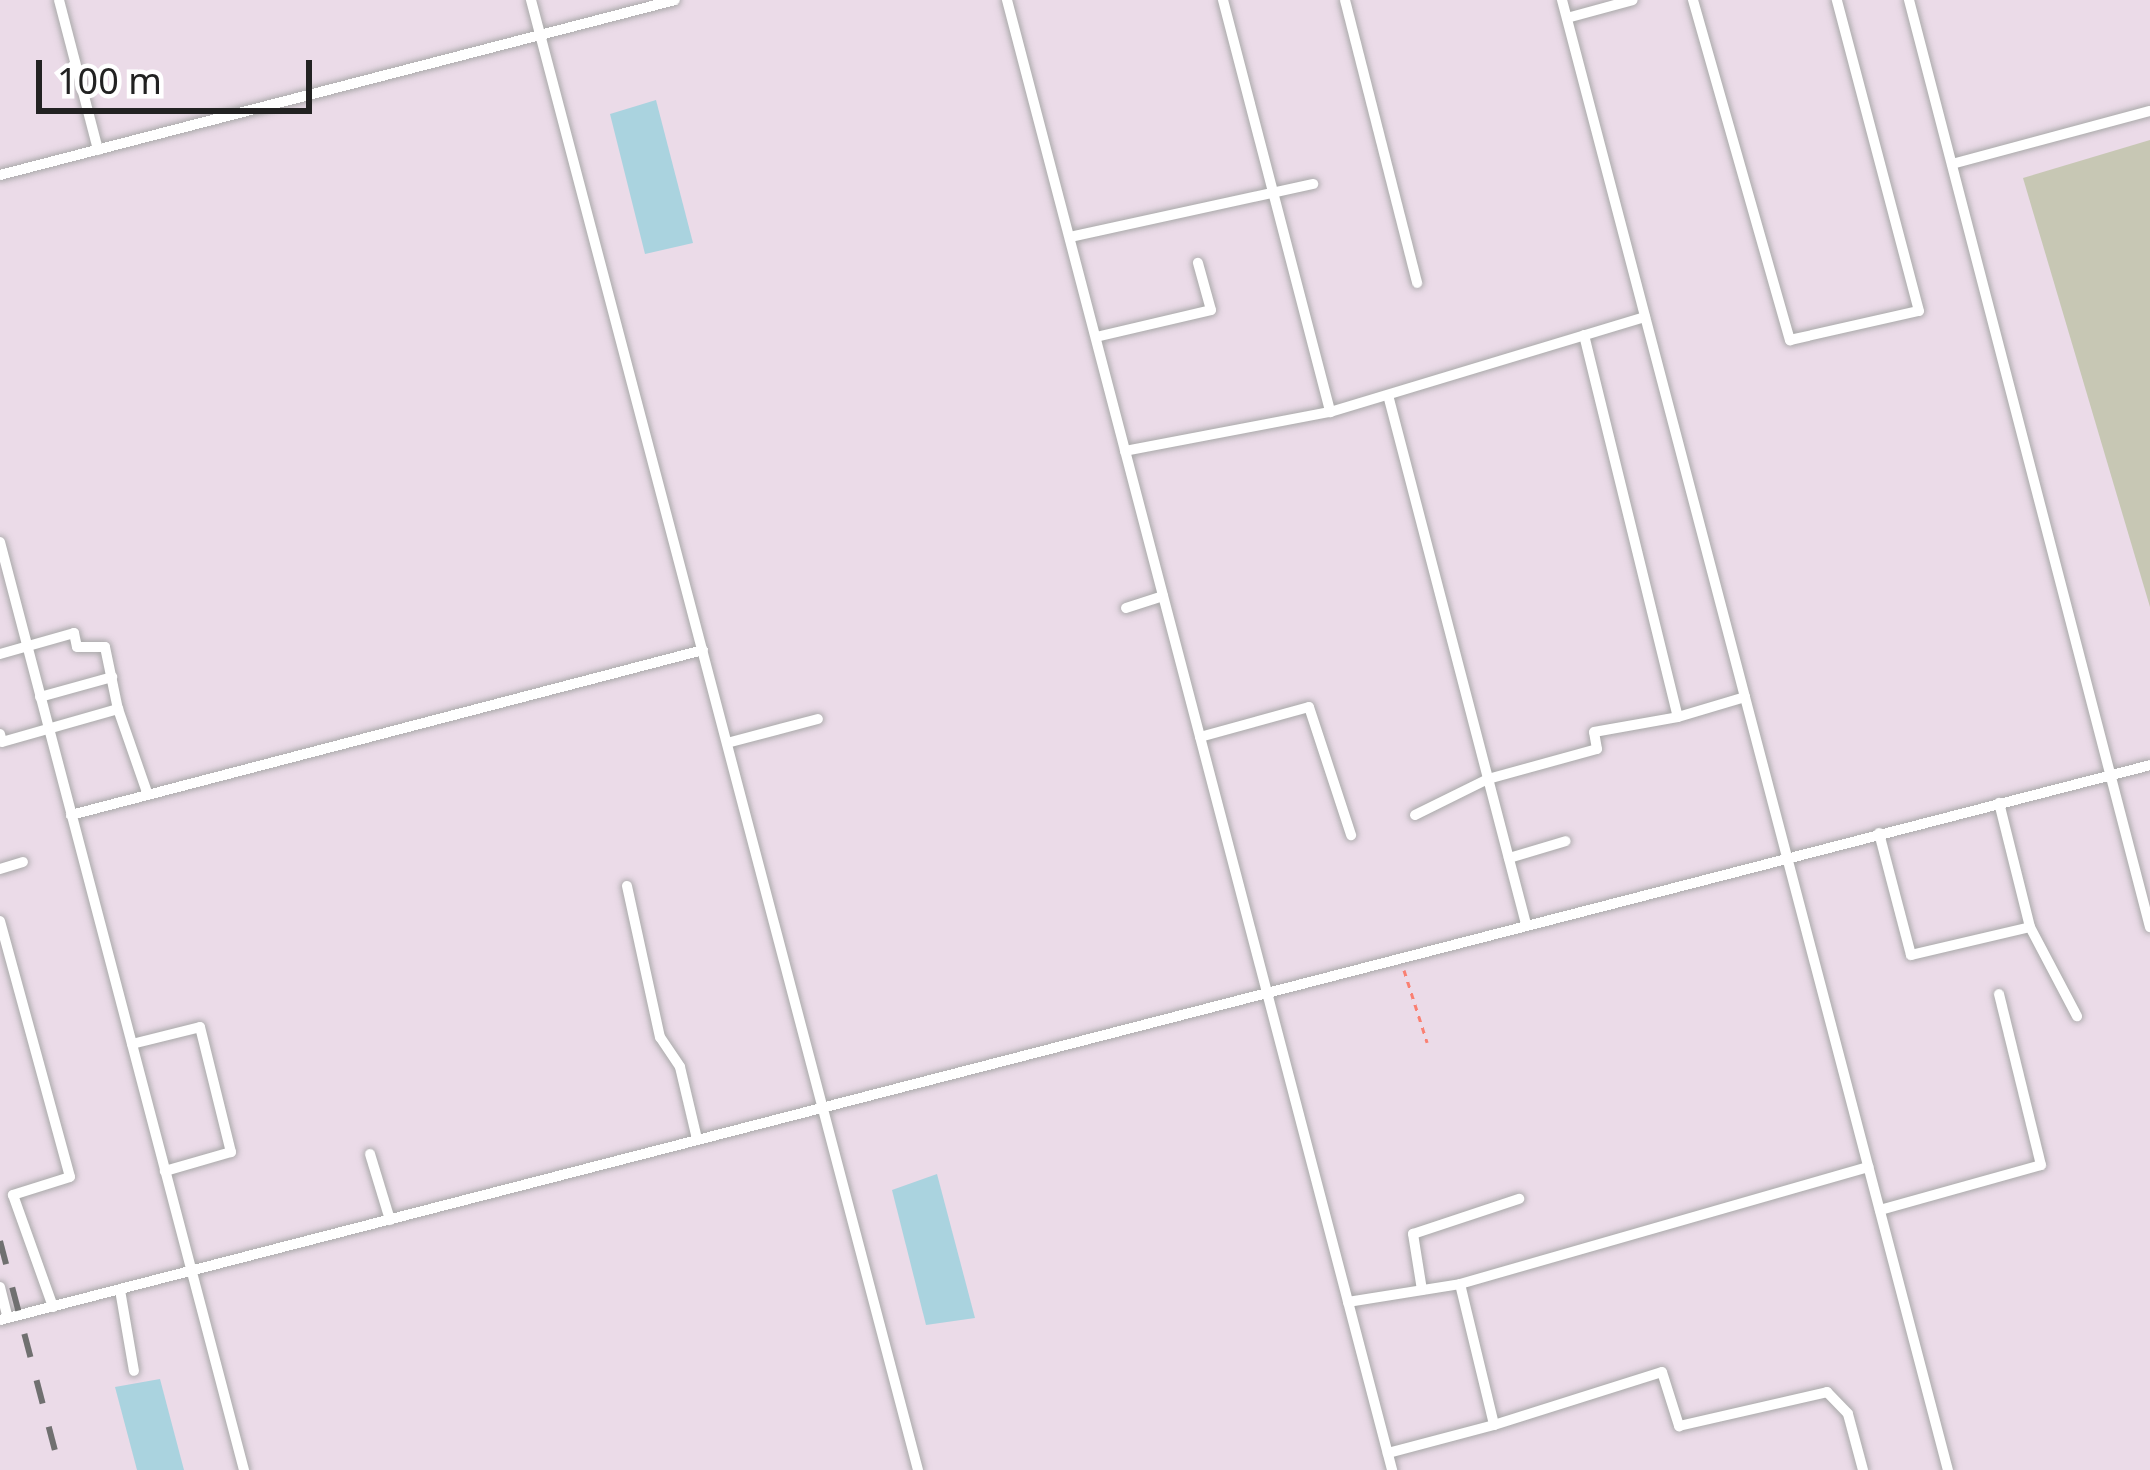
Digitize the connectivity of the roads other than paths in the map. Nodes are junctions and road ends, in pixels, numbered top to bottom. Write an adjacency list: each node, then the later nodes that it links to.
1 (59, 0): 15 (lane)
2 (531, 0): 13 (lane)
3 (675, 0): 13 (lane)
4 (1007, 0): 20 (lane)
5 (1223, 0): 19 (lane)
6 (1345, 0): 22 (lane)
7 (1562, 0): 12 (lane)
8 (1634, 0): 12 (lane)
9 (1693, 0): 10 (lane)
10 (1837, 0)
11 (1909, 0): 16 (lane)
12 (1567, 18): 23 (lane)
13 (541, 35): 15 (lane); 33 (lane)
14 (2150, 111): 16 (lane)
15 (98, 149): 17 (lane)
16 (1952, 164): 46 (lane)
17 (0, 175)
18 (1313, 184): 19 (lane)
19 (1273, 191): 20 (lane); 27 (lane)
20 (1070, 237): 25 (lane)
21 (1198, 263): 25 (lane)
22 (1417, 283)
23 (1645, 316): 24 (lane); 37 (lane)
24 (1584, 335): 26 (lane); 39 (lane)
25 (1096, 337): 28 (lane)
26 (1388, 395): 27 (lane); 47 (lane)
27 (1330, 412): 28 (lane)
28 (1125, 451): 30 (lane)
29 (0, 542): 32 (lane)
30 (1163, 596): 31 (lane); 43 (lane)
31 (1126, 608)
32 (27, 647): 34 (lane); 35 (lane); 36 (lane)
33 (703, 650): 44 (lane); 48 (lane)
34 (0, 654)
35 (112, 677): 36 (lane); 38 (lane)
36 (40, 697): 41 (lane)
37 (1745, 697): 39 (lane); 55 (lane)
38 (118, 709): 41 (lane); 48 (lane)
39 (1678, 717): 47 (lane)
40 (818, 719): 44 (lane)
41 (49, 731): 42 (lane); 50 (lane)
42 (0, 734)
43 (1200, 736): 53 (lane); 64 (lane)
44 (727, 743): 68 (lane)
45 (2150, 765): 46 (lane)
46 (2110, 776): 49 (lane); 63 (lane)
47 (1488, 779): 51 (lane); 56 (lane)
48 (148, 795): 50 (lane)
49 (1999, 803): 52 (lane); 62 (lane)
50 (71, 815): 67 (lane)
51 (1415, 815)
52 (1879, 833): 55 (lane); 62 (lane)
53 (1351, 835)
54 (1566, 841): 56 (lane)
55 (1787, 856): 61 (lane); 71 (lane)
56 (1509, 858): 61 (lane)
57 (23, 862): 58 (lane)
58 (0, 869)
59 (627, 886): 69 (lane)
60 (0, 921): 82 (lane)
61 (1526, 924): 64 (lane)
62 (2030, 927): 66 (lane)
63 (2150, 928)
64 (1267, 992): 68 (lane); 81 (lane)
65 (1999, 994): 74 (lane)
66 (2077, 1016)
67 (132, 1044): 72 (lane); 72 (lane)
68 (823, 1106): 69 (lane); 88 (lane)
69 (697, 1139): 75 (lane)
70 (370, 1154): 75 (lane)
71 (1869, 1167): 74 (lane); 77 (lane)
72 (165, 1171): 76 (lane)
73 (1519, 1199): 80 (lane)
74 (1880, 1210): 91 (lane)
75 (390, 1220): 76 (lane)
76 (192, 1272): 79 (lane); 87 (lane)
77 (1460, 1283): 80 (lane); 85 (lane)
78 (0, 1287): 83 (lane)
79 (120, 1290): 82 (lane); 84 (lane)
80 (1422, 1290): 81 (lane)
81 (1348, 1302): 86 (lane)
82 (53, 1307): 83 (lane)
83 (4, 1319)
84 (134, 1372)
85 (1495, 1425): 86 (lane); 90 (lane)
86 (1388, 1453): 89 (lane)
87 (244, 1470)
88 (918, 1470)
89 (1392, 1470)
90 (1863, 1470)
91 (1948, 1470)

